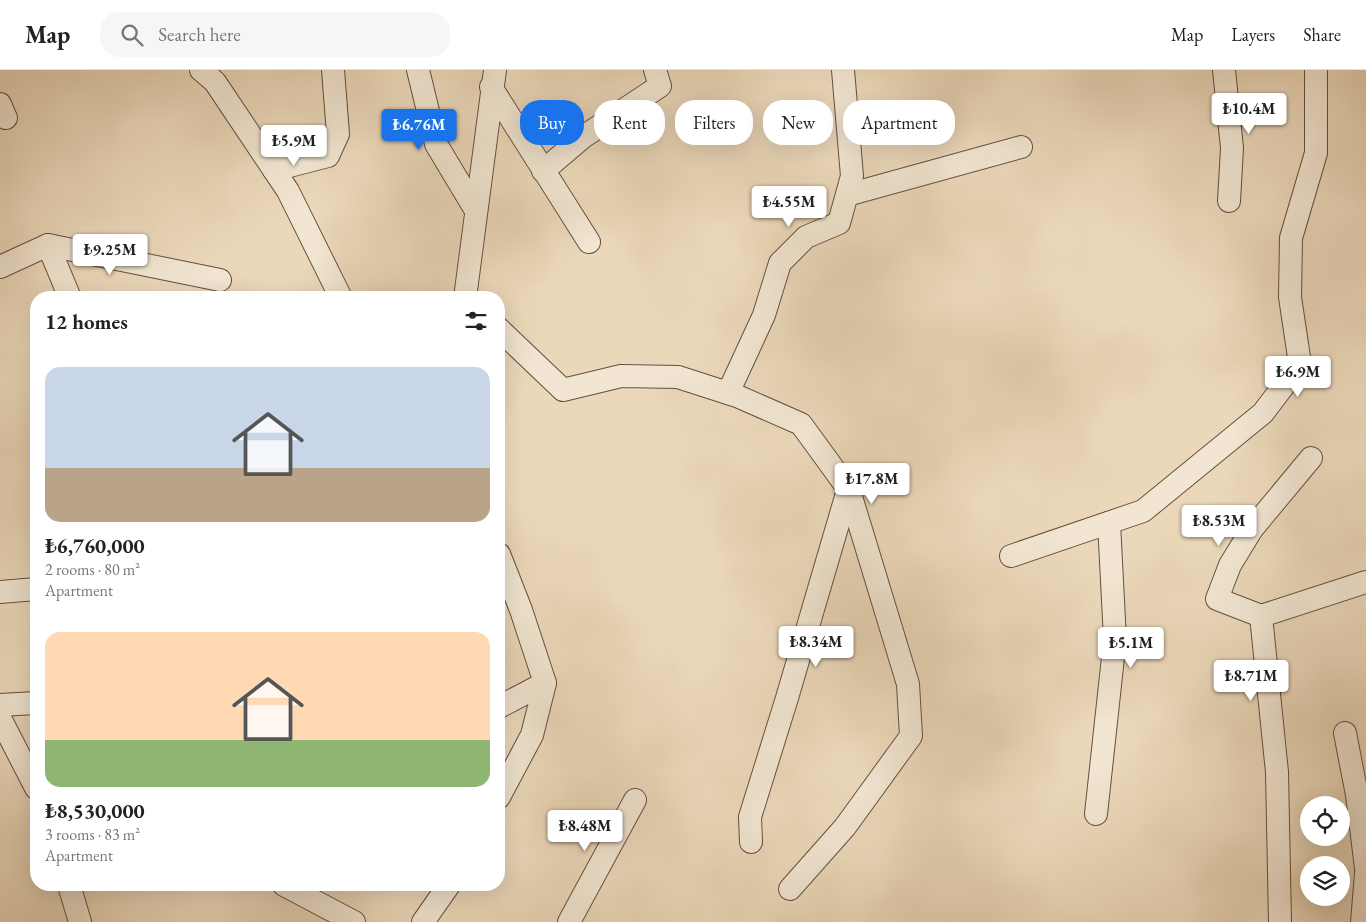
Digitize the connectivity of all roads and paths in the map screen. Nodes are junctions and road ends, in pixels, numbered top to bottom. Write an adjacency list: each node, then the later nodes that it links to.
1 (333, 70): 10 (street)
2 (418, 70): 14 (street)
3 (655, 70): 11 (street)
4 (843, 70): 12 (street)
5 (1224, 70): 13 (street)
6 (1316, 70): 26 (street)
7 (212, 74): 10 (street)
8 (493, 78): 11 (street); 14 (street)
9 (1022, 147): 12 (street)
10 (274, 170): 20 (street)
11 (543, 171): 15 (street)
12 (846, 195): 23 (street)
13 (1229, 201)
14 (476, 209): 21 (street)
15 (589, 242)
16 (48, 245): 17 (street); 18 (street); 19 (street)
17 (0, 267)
18 (220, 280)
19 (67, 291)
20 (338, 291)
21 (466, 291)
22 (505, 336): 23 (street)
23 (728, 393): 25 (street)
24 (1310, 458): 32 (street)
25 (848, 490): 44 (street); 47 (street)
26 (1109, 522): 27 (street); 43 (street)
27 (1011, 556)
28 (505, 569): 33 (street)
29 (1366, 582): 32 (street)
30 (30, 590): 31 (street)
31 (0, 592)
32 (1261, 616): 55 (street)
33 (545, 683): 35 (street); 41 (street)
34 (30, 704): 36 (street)
35 (505, 704)
36 (0, 706)
37 (0, 718): 39 (street)
38 (1345, 733): 40 (street)
39 (30, 776)
40 (1360, 777): 45 (street)
41 (505, 786)
42 (635, 800): 54 (street)
43 (1096, 814)
44 (751, 842)
45 (1366, 868)
46 (1366, 874): 56 (street)
47 (790, 889)
48 (71, 891): 51 (street)
49 (295, 891): 52 (street)
50 (445, 891): 53 (street)
51 (80, 922)
52 (354, 922)
53 (423, 922)
54 (568, 922)
55 (1280, 922)
56 (1362, 922)

